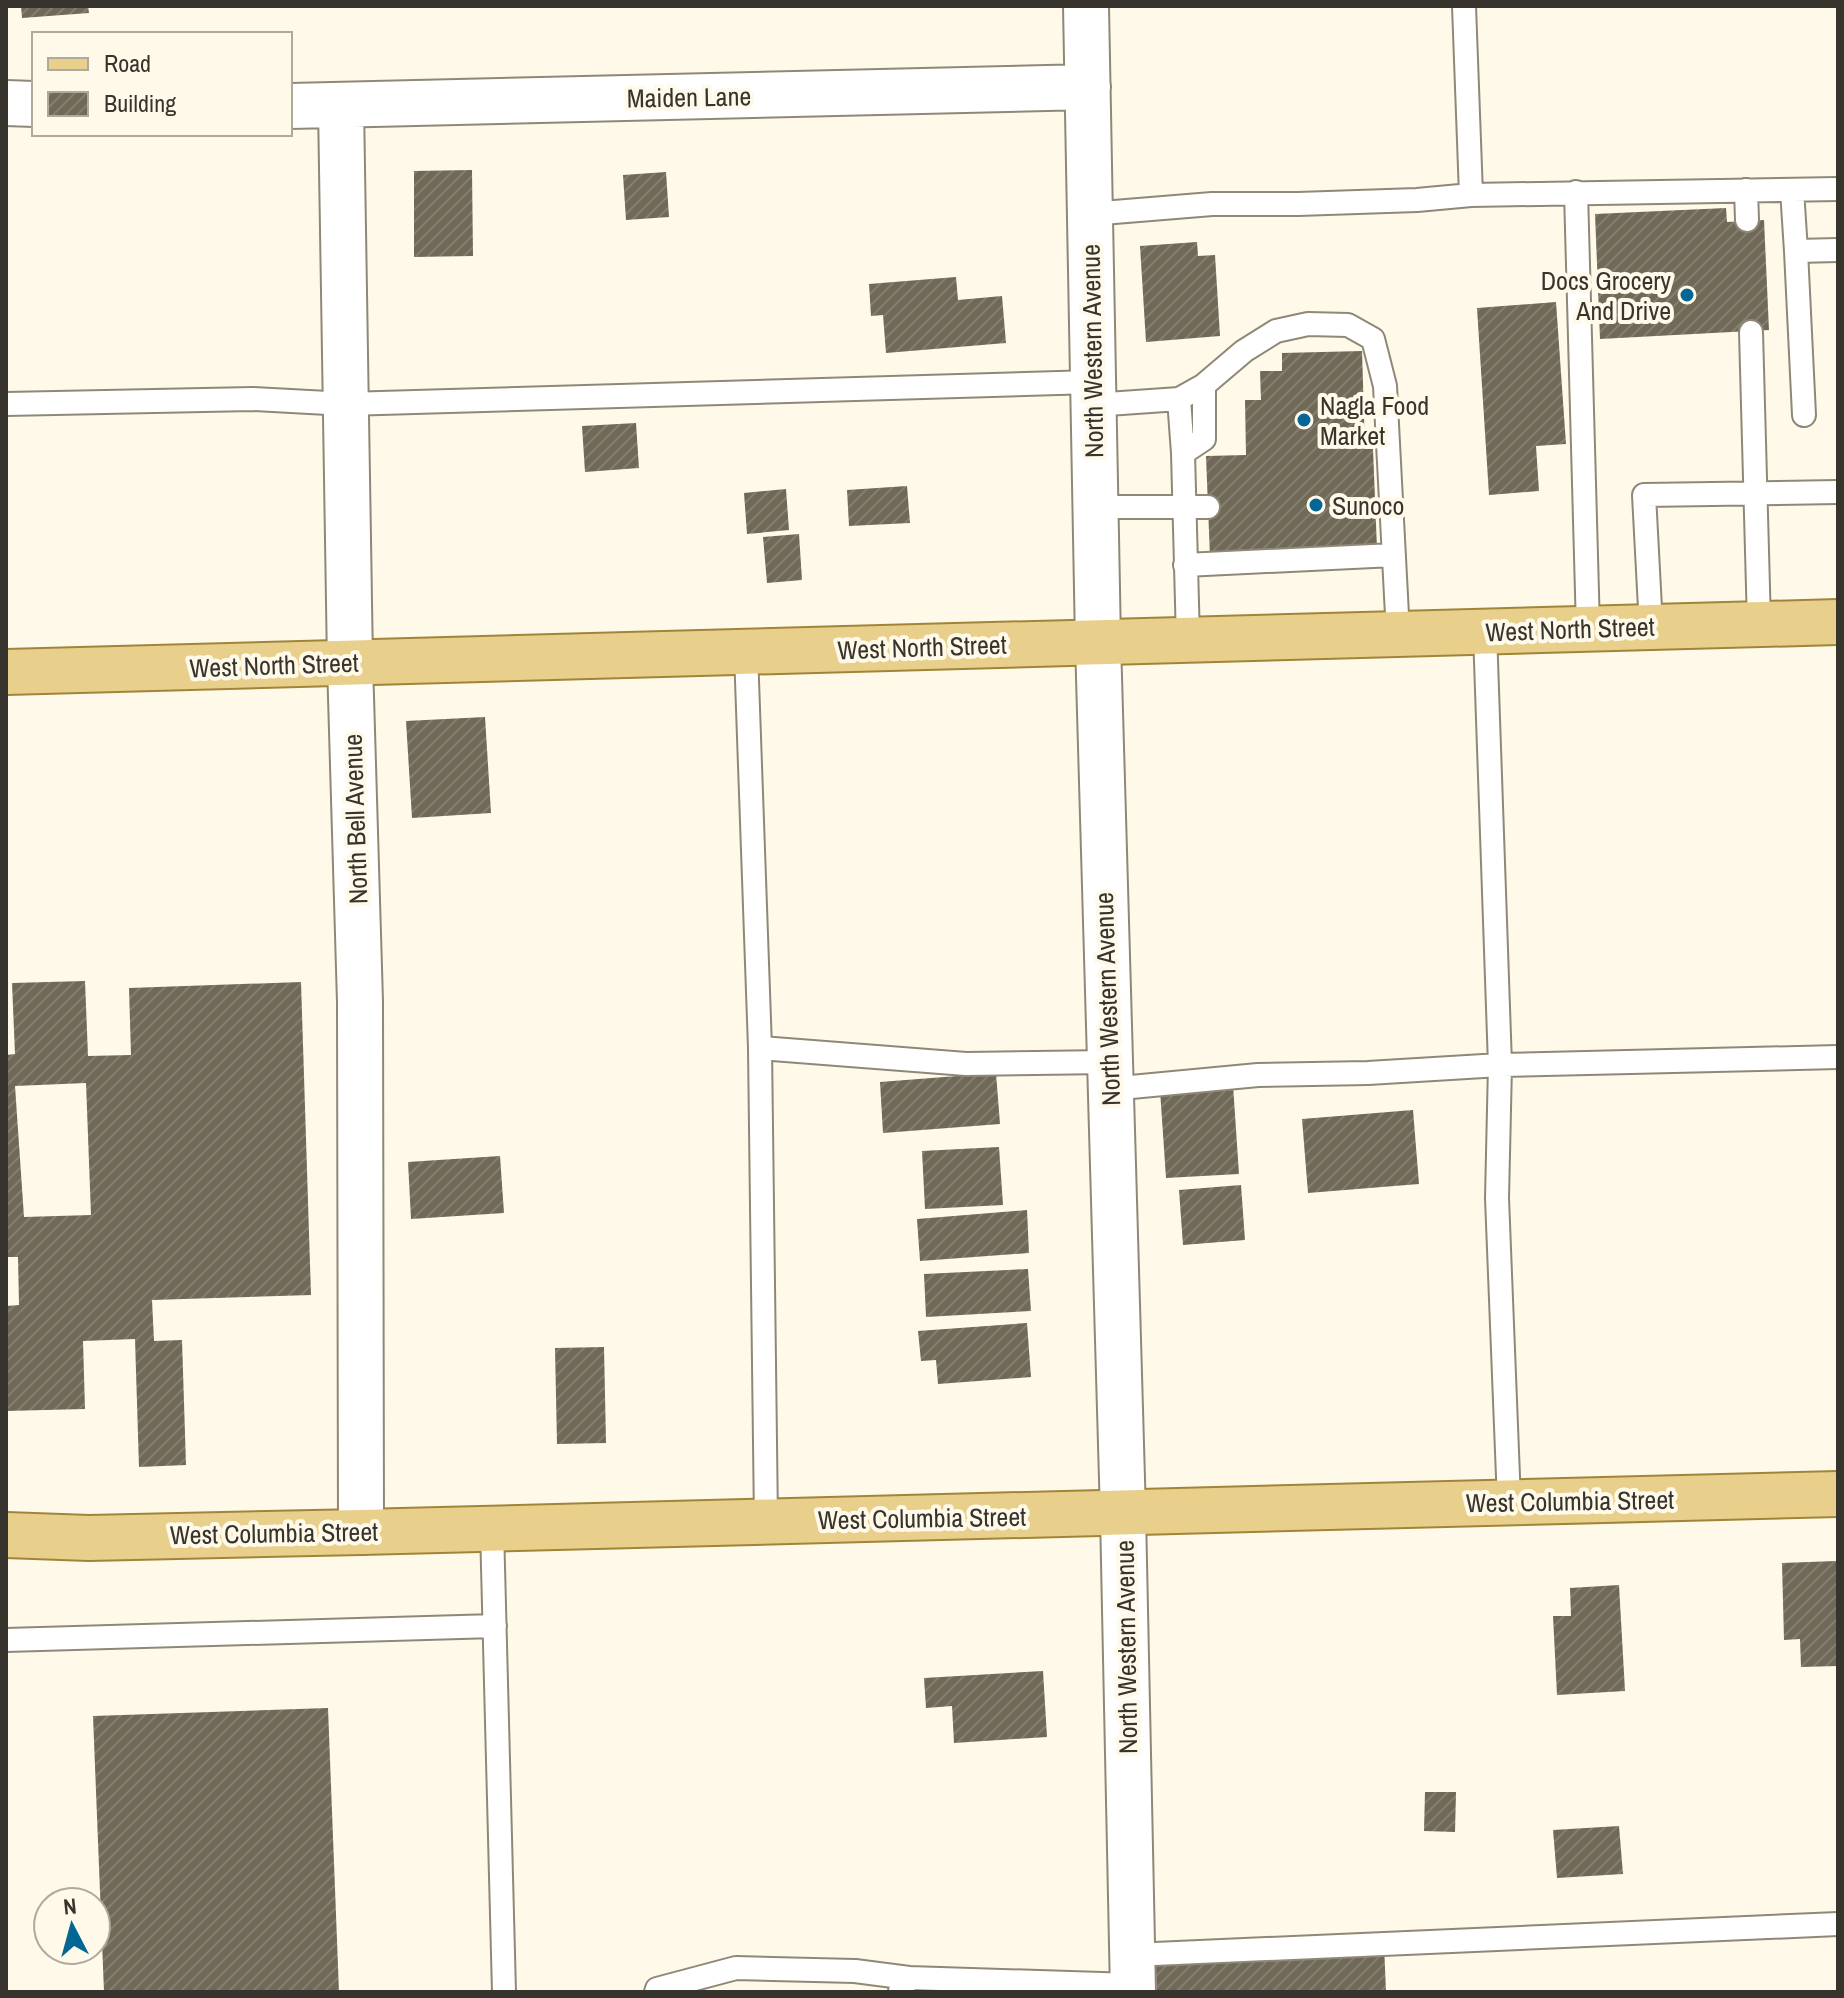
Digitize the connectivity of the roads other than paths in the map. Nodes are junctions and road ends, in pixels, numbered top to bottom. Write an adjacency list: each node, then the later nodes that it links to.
1 (1086, 6): 3 (street, North Western Avenue)
2 (1464, 6): 12 (lane)
3 (1088, 87): 7 (street, Maiden Lane); 13 (street, North Western Avenue)
4 (6, 103): 5 (street)
5 (32, 104)
6 (292, 106): 7 (street, Maiden Lane)
7 (341, 106): 22 (street, North Bell Avenue)
8 (1838, 189): 10 (lane)
9 (1746, 190): 10 (lane); 11 (lane); 14 (lane)
10 (1792, 190): 16 (lane)
11 (1576, 192): 12 (lane); 35 (lane)
12 (1471, 195): 13 (lane)
13 (1090, 214): 19 (street, North Western Avenue)
14 (1747, 220)
15 (1838, 250): 16 (lane)
16 (1796, 251): 23 (lane)
17 (1751, 332): 26 (lane)
18 (1204, 385): 20 (lane); 24 (lane); 30 (lane)
19 (1093, 394): 20 (lane); 22 (lane); 27 (street, North Western Avenue)
20 (1179, 399): 24 (lane)
21 (6, 404): 22 (lane)
22 (346, 404): 41 (street, North Bell Avenue)
23 (1804, 415)
24 (1183, 453): 29 (lane)
25 (1838, 492): 26 (lane)
26 (1756, 493): 33 (lane); 34 (lane)
27 (1095, 507): 29 (lane); 39 (street, North Western Avenue)
28 (1208, 507): 29 (lane)
29 (1183, 508): 31 (lane)
30 (1394, 555): 31 (lane); 37 (lane)
31 (1185, 565): 38 (lane)
32 (1838, 622): 33 (main road, West North Street)
33 (1759, 624): 34 (main road, West North Street)
34 (1651, 627): 35 (main road, West North Street)
35 (1588, 629): 36 (main road, West North Street)
36 (1485, 632): 37 (main road, West North Street); 45 (lane)
37 (1398, 634): 38 (main road, West North Street)
38 (1188, 640): 39 (main road, West North Street)
39 (1098, 642): 40 (main road, West North Street); 46 (street, North Western Avenue)
40 (746, 652): 41 (main road, West North Street); 43 (lane)
41 (350, 663): 42 (main road, West North Street); 52 (street, North Bell Avenue)
42 (6, 672)
43 (760, 1048): 46 (lane); 50 (lane)
44 (1838, 1057): 45 (lane)
45 (1500, 1065): 46 (lane); 48 (lane)
46 (1109, 1076): 49 (street, North Western Avenue)
47 (1838, 1494): 48 (main road, West Columbia Street)
48 (1509, 1502): 49 (main road, West Columbia Street)
49 (1123, 1514): 50 (main road, West Columbia Street); 57 (street, North Western Avenue)
50 (766, 1521): 51 (main road, West Columbia Street)
51 (492, 1528): 52 (main road, West Columbia Street); 54 (lane)
52 (361, 1532): 53 (main road, West Columbia Street)
53 (6, 1535)
54 (495, 1626): 55 (lane); 59 (lane)
55 (6, 1640)
56 (1838, 1924): 57 (lane)
57 (1133, 1977): 58 (lane)
58 (904, 1985): 60 (lane)
59 (504, 1992)
60 (656, 1992)

